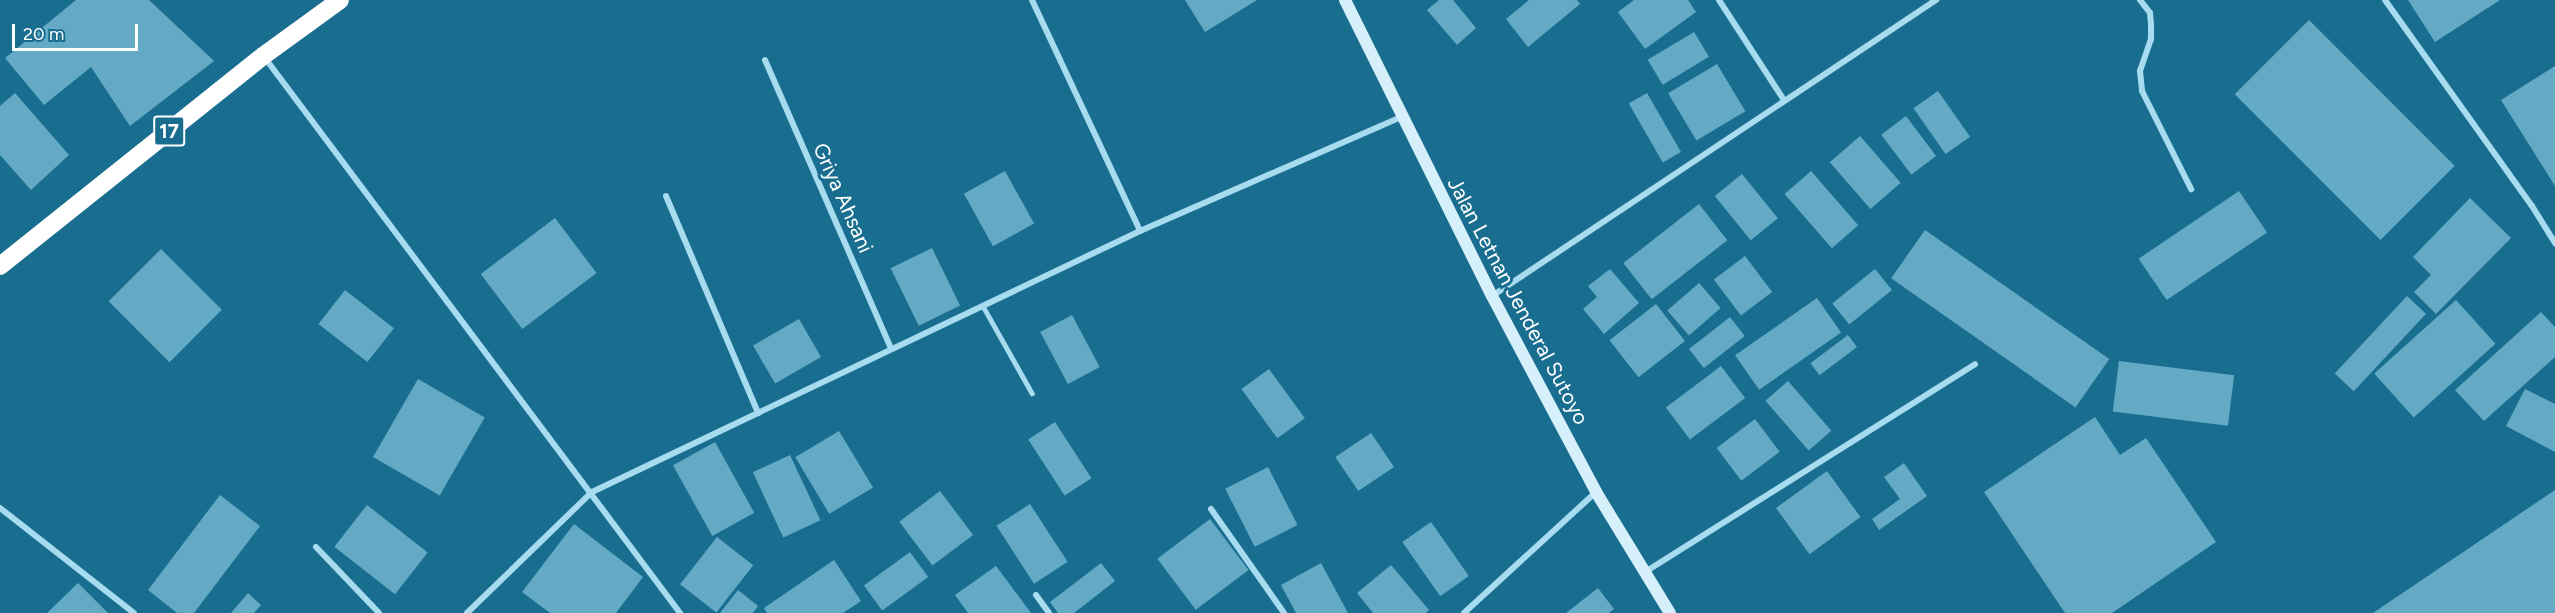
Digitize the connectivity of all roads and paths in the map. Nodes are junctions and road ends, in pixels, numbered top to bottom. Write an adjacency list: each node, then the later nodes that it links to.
1 (340, 0): 8 (highway, 17)
2 (1032, 0): 14 (street)
3 (1345, 0): 11 (main road, Jalan Letnan Jenderal Sutoyo)
4 (1719, 0): 10 (street)
5 (1936, 0): 10 (street)
6 (2140, 0): 12 (street)
7 (2385, 0): 15 (street)
8 (263, 56): 16 (highway, 17); 23 (street)
9 (765, 60): 19 (street, Griya Ahsani)
10 (1784, 99): 17 (street)
11 (1401, 117): 14 (street); 17 (main road, Jalan Letnan Jenderal Sutoyo)
12 (2191, 189)
13 (666, 196): 22 (street)
14 (1140, 231): 18 (street)
15 (2555, 243)
16 (0, 266)
17 (1491, 296): 24 (main road, Jalan Letnan Jenderal Sutoyo)
18 (983, 306): 19 (street); 21 (lane)
19 (891, 350): 22 (street)
20 (1975, 364): 28 (street)
21 (1032, 393)
22 (758, 413): 23 (street)
23 (592, 492): 32 (street); 33 (street)
24 (1596, 492): 28 (main road, Jalan Letnan Jenderal Sutoyo); 36 (street)
25 (0, 508): 30 (street)
26 (1211, 509): 35 (street)
27 (316, 547): 31 (street)
28 (1645, 573): 37 (main road, Jalan Letnan Jenderal Sutoyo)
29 (1036, 595): 34 (street)
30 (134, 613)
31 (379, 613)
32 (467, 613)
33 (680, 613)
34 (1049, 613)
35 (1284, 613)
36 (1464, 613)
37 (1670, 613)

